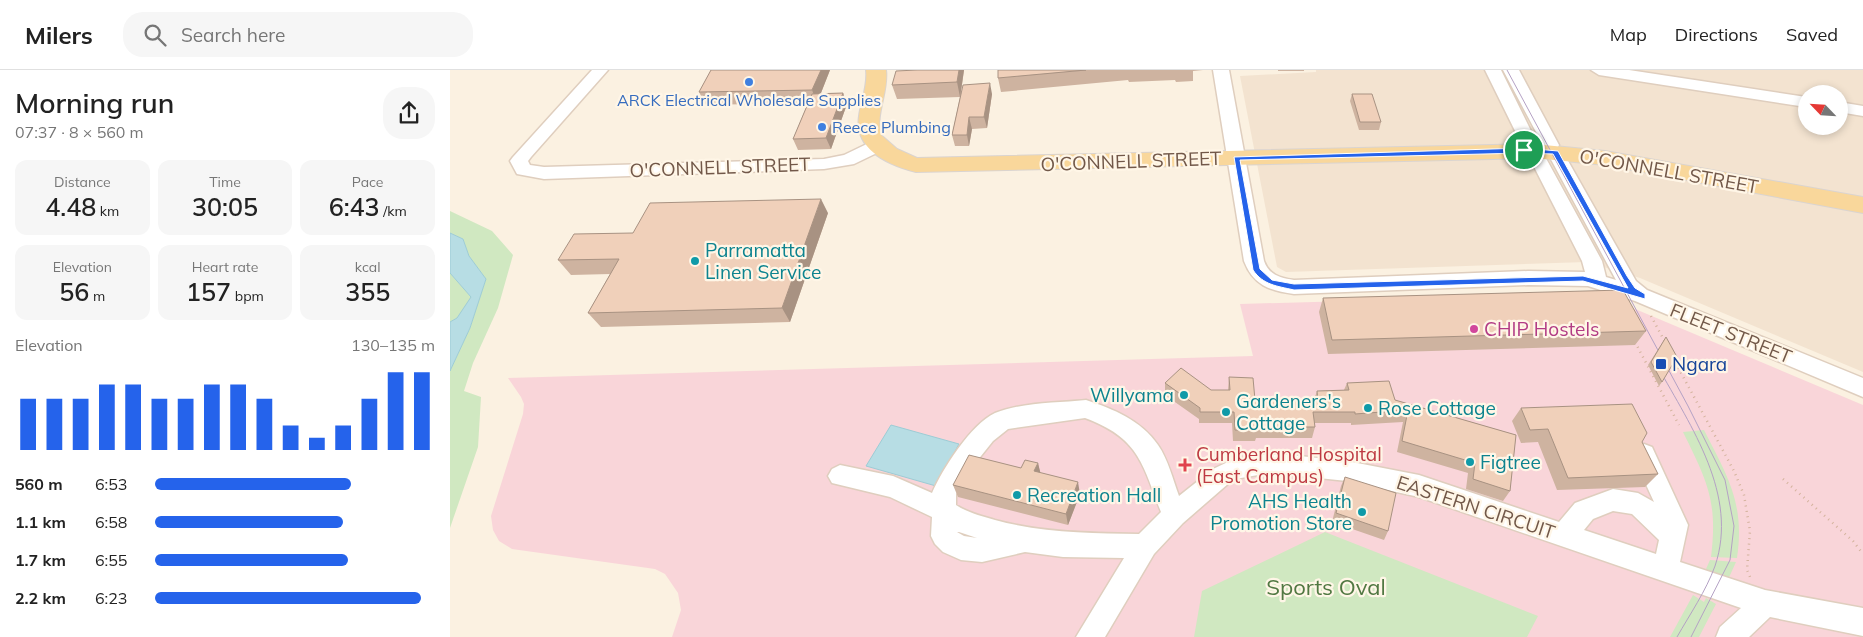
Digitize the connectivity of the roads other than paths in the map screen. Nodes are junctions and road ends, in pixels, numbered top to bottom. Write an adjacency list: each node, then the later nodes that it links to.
1 (600, 70): 11 (street, O'CONNELL STREET)
2 (876, 70): 11 (main road)
3 (889, 70): 11 (main road)
4 (1220, 70): 13 (street)
5 (1493, 70): 12 (street)
6 (1511, 70): 12 (street)
7 (1599, 70): 8 (street)
8 (1798, 101)
9 (1848, 108): 10 (street)
10 (1863, 111)
11 (884, 142): 13 (main road, O'CONNELL STREET)
12 (1543, 148): 13 (main road, O'CONNELL STREET); 14 (main road, O'CONNELL STREET); 15 (main road, O'CONNELL STREET); 16 (street); 17 (street)
13 (1236, 154): 16 (street, FLEET STREET)
14 (1863, 198)
15 (1863, 205)
16 (1597, 281): 17 (street, FLEET STREET)
17 (1645, 302): 18 (street, FLEET STREET)
18 (1863, 388)
19 (1644, 454): 24 (street)
20 (840, 476): 21 (street)
21 (944, 511): 22 (street); 25 (street)
22 (1174, 515): 23 (street, EASTERN CIRCUIT); 25 (street, EASTERN CIRCUIT)
23 (1564, 535): 24 (street); 26 (street, EASTERN CIRCUIT)
24 (1673, 536): 26 (street)
25 (1144, 546): 29 (street, EASTERN CIRCUIT)
26 (1665, 570): 27 (street, EASTERN CIRCUIT)
27 (1765, 603): 28 (street, EASTERN CIRCUIT); 30 (street)
28 (1863, 622)
29 (1090, 637)
30 (1730, 637)

